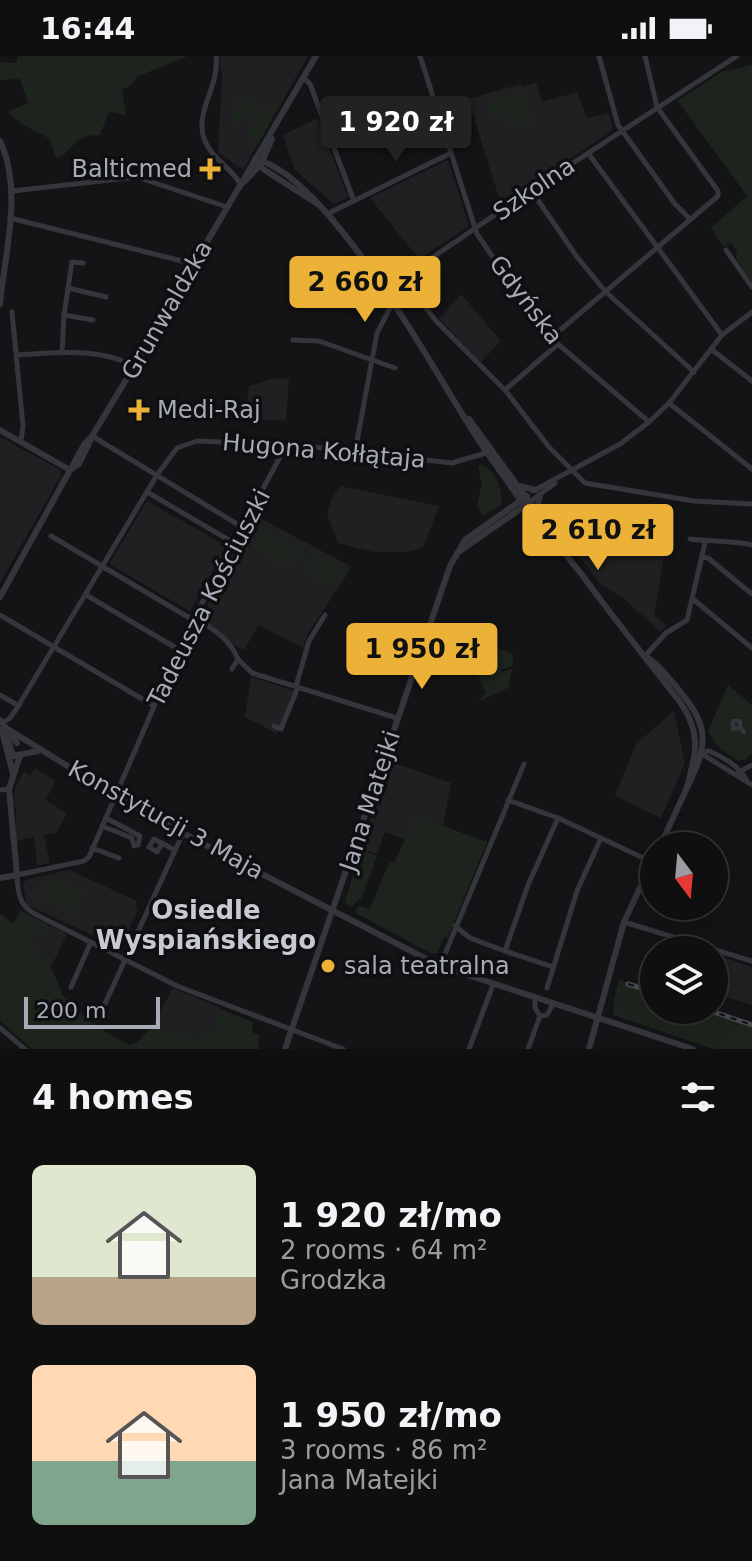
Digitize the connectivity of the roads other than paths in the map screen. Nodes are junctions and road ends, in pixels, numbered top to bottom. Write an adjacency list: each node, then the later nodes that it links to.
1 (216, 56): 14 (street)
2 (316, 56): 7 (street, Grunwaldzka)
3 (420, 56): 11 (street, Gdyńska)
4 (599, 56): 9 (street)
5 (645, 56): 8 (street)
6 (734, 56): 8 (street, Szkolna)
7 (303, 77): 13 (street, Grunwaldzka); 17 (street)
8 (657, 107): 9 (street, Szkolna); 21 (street)
9 (621, 131): 12 (street, Szkolna); 21 (street)
10 (0, 141): 16 (street)
11 (451, 153): 17 (street); 22 (street, Gdyńska)
12 (588, 153): 15 (street, Szkolna); 23 (street)
13 (261, 165): 14 (street, Grunwaldzka); 14 (street, Grunwaldzka); 19 (street)
14 (241, 185): 18 (street, Grunwaldzka)
15 (531, 190): 22 (street, Szkolna); 30 (street)
16 (12, 191): 18 (street); 20 (street)
17 (354, 201): 19 (street)
18 (227, 207): 26 (street, Grunwaldzka)
19 (327, 214): 32 (street)
20 (9, 218): 26 (street); 33 (street)
21 (690, 219): 23 (street)
22 (476, 228): 27 (street, Szkolna); 39 (street, Gdyńska)
23 (656, 246): 30 (street); 38 (street)
24 (726, 250): 28 (street)
25 (83, 263): 29 (street)
26 (194, 264): 46 (street, Grunwaldzka)
27 (406, 282): 32 (street, Szkolna); 50 (street)
28 (752, 287)
29 (68, 288): 31 (street); 36 (street)
30 (606, 292): 39 (street); 48 (street)
31 (106, 297)
32 (393, 303): 45 (street, Szkolna); 57 (street)
33 (0, 304)
34 (12, 312): 44 (street)
35 (752, 312): 38 (street)
36 (64, 315): 37 (street); 43 (street)
37 (93, 320)
38 (722, 335): 42 (street)
39 (552, 337): 41 (street, Gdyńska)
40 (293, 340): 45 (street)
41 (558, 344): 50 (street); 52 (street, Gdyńska)
42 (711, 349): 48 (street); 49 (street)
43 (62, 353): 44 (street); 46 (street)
44 (17, 355): 55 (street)
45 (370, 358): 47 (street); 58 (street, Szkolna)
46 (134, 366): 54 (street, Grunwaldzka)
47 (395, 368)
48 (694, 372): 51 (street)
49 (752, 381)
50 (505, 390): 63 (street)
51 (669, 403): 52 (street); 61 (street)
52 (649, 422): 63 (street)
53 (0, 430): 55 (street)
54 (92, 436): 60 (street); 62 (street, Grunwaldzka)
55 (21, 441): 62 (street)
56 (282, 444): 58 (street, Hugona Kołłątaja); 59 (street, Hugona Kołłątaja); 72 (street, Tadeusza Kościuszki)
57 (490, 451): 58 (street, Hugona Kołłątaja); 65 (street)
58 (355, 452)
59 (163, 466): 60 (street); 64 (street, Hugona Kołłątaja)
60 (146, 468): 64 (street)
61 (752, 469)
62 (70, 470): 82 (street, Grunwaldzka)
63 (573, 471): 67 (street); 69 (street)
64 (157, 475): 66 (street, Hugona Kołłątaja); 72 (street)
65 (516, 487): 67 (street); 68 (street); 70 (street)
66 (147, 492): 75 (street); 79 (street, Hugona Kołłątaja)
67 (538, 492): 68 (street); 71 (street)
68 (526, 501): 70 (street, Jana Matejki); 71 (street)
69 (752, 504)
70 (514, 509): 71 (street); 97 (street, Jana Matejki)
71 (535, 513): 91 (street)
72 (242, 527): 75 (street, Tadeusza Kościuszki)
73 (51, 536): 79 (street)
74 (690, 539): 76 (street)
75 (234, 543): 86 (street, Tadeusza Kościuszki)
76 (705, 543): 77 (street); 78 (street)
77 (752, 545)
78 (702, 557): 80 (street); 83 (street)
79 (103, 566): 81 (street, Hugona Kołłątaja); 86 (street)
80 (752, 594)
81 (86, 595): 87 (street, Hugona Kołłątaja); 89 (street)
82 (0, 597)
83 (693, 599): 88 (street); 91 (street)
84 (0, 615): 87 (street)
85 (325, 615): 93 (street)
86 (193, 618): 89 (street, Tadeusza Kościuszki); 90 (street)
87 (54, 648): 95 (street, Hugona Kołłątaja); 96 (street)
88 (752, 648)
89 (178, 649): 96 (street, Tadeusza Kościuszki)
90 (237, 656): 92 (street); 93 (street)
91 (645, 656): 100 (street); 106 (street)
92 (232, 669)
93 (297, 686): 97 (street); 98 (street)
94 (0, 695): 95 (street)
95 (19, 706): 99 (street, Hugona Kołłątaja)
96 (154, 706): 118 (street, Tadeusza Kościuszki)
97 (397, 718): 134 (street, Jana Matejki)
98 (274, 726)
99 (2, 727): 101 (street); 102 (street, Konstytucji 3 Maja); 103 (street); 113 (street)
100 (703, 741): 105 (street); 106 (street)
101 (19, 744): 102 (street); 103 (street); 107 (street)
102 (31, 745): 104 (street, Konstytucji 3 Maja)
103 (10, 751): 107 (street, Konstytucji 3 Maja); 113 (street)
104 (42, 752): 107 (street, Konstytucji 3 Maja); 118 (street, Konstytucji 3 Maja)
105 (712, 752): 106 (street); 112 (street)
106 (698, 753): 108 (street); 110 (street); 115 (street)
107 (21, 755): 113 (street)
108 (712, 761): 110 (street); 112 (street)
109 (524, 764): 119 (street)
110 (699, 764): 115 (street)
111 (752, 765): 112 (street)
112 (739, 772): 114 (street)
113 (13, 773): 116 (street)
114 (749, 783)
115 (687, 787): 123 (street)
116 (9, 789): 117 (street); 131 (street)
117 (0, 790)
118 (116, 796): 120 (street, Tadeusza Kościuszki); 124 (street, Konstytucji 3 Maja)
119 (508, 800): 121 (street); 136 (street)
120 (106, 818): 122 (street, Tadeusza Kościuszki); 122 (street)
121 (558, 818): 125 (street); 138 (street)
122 (102, 826): 127 (street, Tadeusza Kościuszki)
123 (666, 832)
124 (183, 833): 128 (street); 134 (street, Konstytucji 3 Maja)
125 (601, 838): 129 (street); 142 (street)
126 (162, 843): 128 (street)
127 (92, 848): 130 (street); 131 (street)
128 (175, 850): 139 (street)
129 (640, 854)
130 (119, 858)
131 (17, 875): 132 (street); 137 (street)
132 (0, 878)
133 (640, 888): 135 (street)
134 (333, 910): 141 (street, Konstytucji 3 Maja); 152 (street, Jana Matejki)
135 (624, 922): 140 (street); 149 (street)
136 (455, 926): 138 (street); 141 (street)
137 (91, 942): 139 (street); 144 (street)
138 (505, 951): 142 (street)
139 (125, 960): 150 (street); 152 (street)
140 (752, 961)
141 (440, 966): 143 (street, Konstytucji 3 Maja)
142 (553, 967): 145 (street)
143 (493, 985): 146 (street, Konstytucji 3 Maja); 157 (street)
144 (71, 987)
145 (547, 988)
146 (535, 999): 147 (street, Konstytucji 3 Maja); 148 (street)
147 (553, 1004): 148 (street); 149 (street, Konstytucji 3 Maja)
148 (540, 1016): 158 (street)
149 (597, 1018): 153 (street, Konstytucji 3 Maja); 159 (street)
150 (98, 1019)
151 (0, 1028): 154 (street)
152 (291, 1030): 155 (street, Jana Matejki); 156 (street)
153 (688, 1048)
154 (25, 1049)
155 (285, 1049)
156 (343, 1049)
157 (469, 1049)
158 (528, 1049)
159 (589, 1049)

